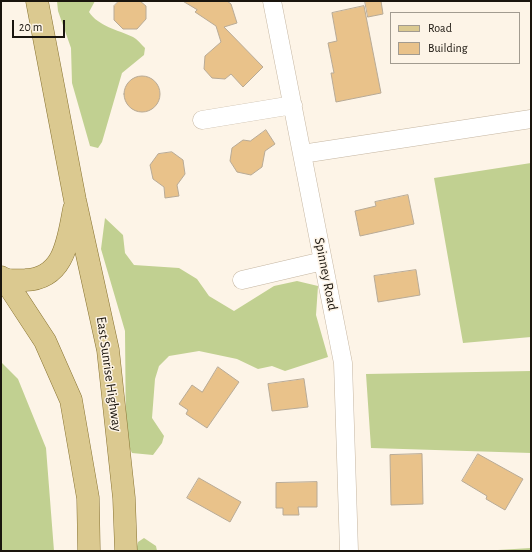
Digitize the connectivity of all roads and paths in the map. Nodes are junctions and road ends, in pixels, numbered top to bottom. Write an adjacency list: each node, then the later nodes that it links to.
1 (37, 1): 7 (main road, East Sunrise Highway)
2 (272, 1): 3 (street, Spinney Road)
3 (293, 105): 5 (street); 6 (street, Spinney Road)
4 (531, 119): 6 (street)
5 (202, 120)
6 (302, 154): 8 (street, Spinney Road)
7 (75, 200): 9 (main road); 12 (main road, East Sunrise Highway)
8 (323, 261): 10 (street); 13 (street, Spinney Road)
9 (3, 279): 11 (main road)
10 (242, 280)
11 (89, 551)
12 (126, 551)
13 (349, 551)

